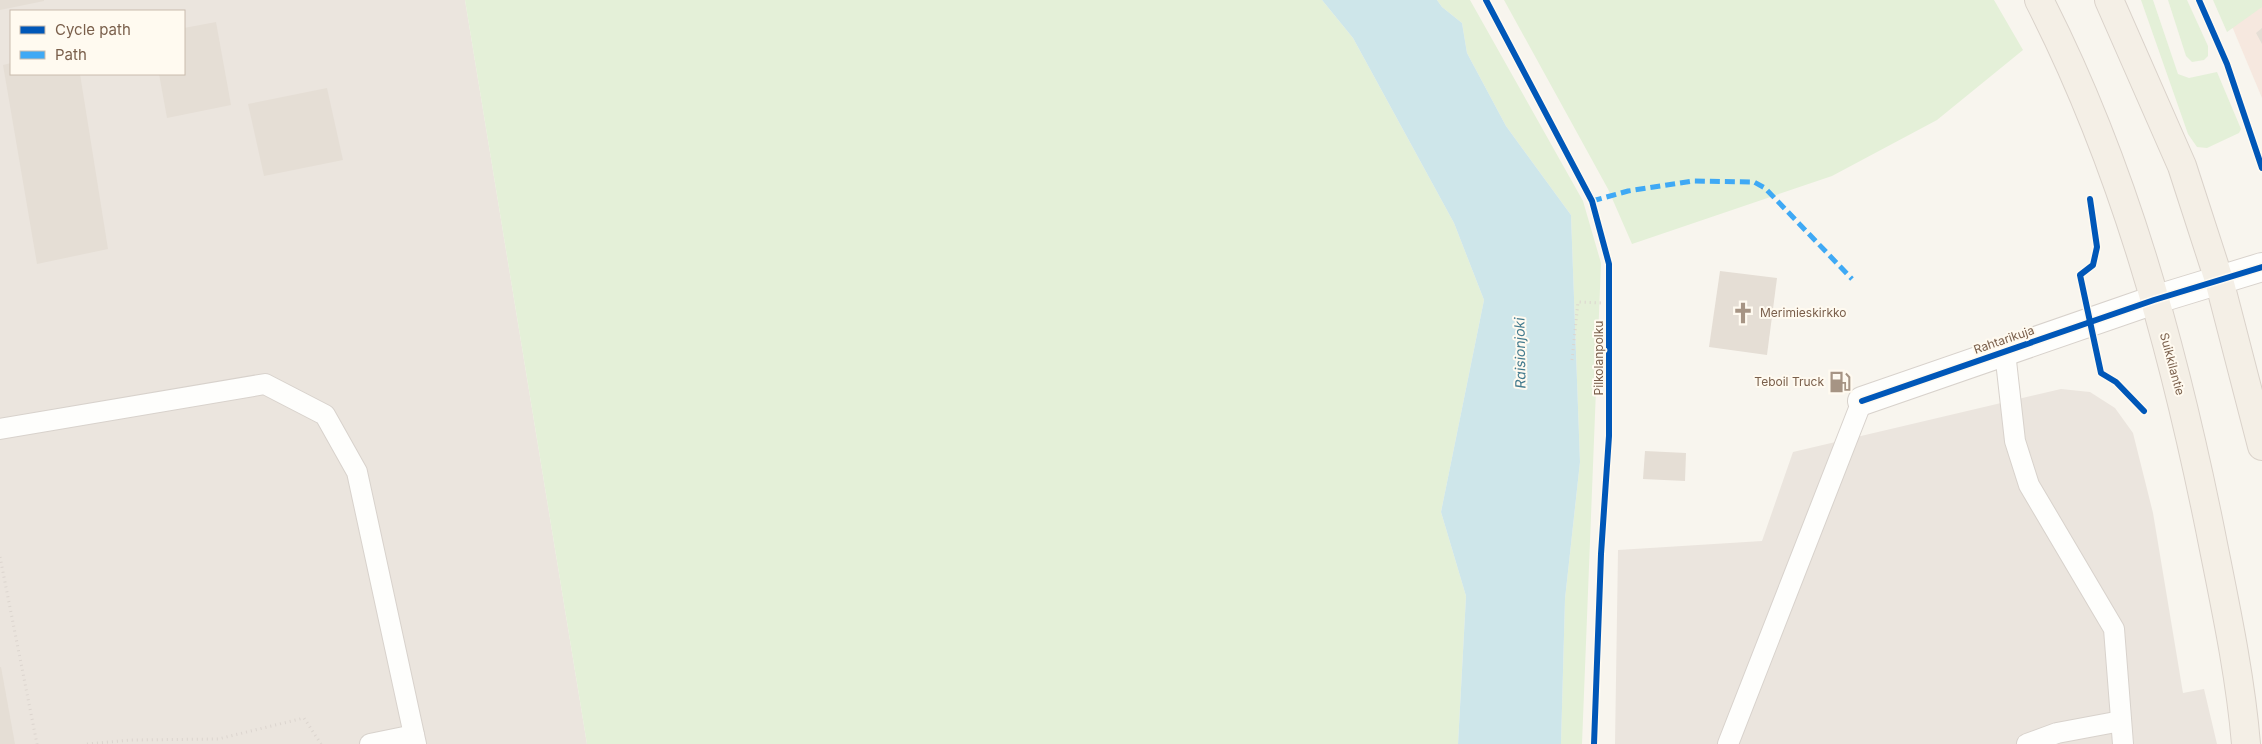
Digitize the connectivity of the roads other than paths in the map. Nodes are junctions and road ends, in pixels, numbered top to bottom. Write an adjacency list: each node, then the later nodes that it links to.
1 (2039, 0): 5 (main road, Suikkilantie)
2 (2109, 0): 4 (main road)
3 (2262, 267): 4 (street, Rahtarikuja)
4 (2219, 280): 5 (street, Rahtarikuja); 9 (main road)
5 (2154, 300): 6 (street, Rahtarikuja); 16 (main road, Suikkilantie)
6 (2006, 352): 7 (street, Rahtarikuja); 10 (lane)
7 (1862, 401): 13 (lane)
8 (0, 429): 11 (lane)
9 (2262, 446)
10 (2121, 721): 14 (lane); 15 (lane)
11 (415, 739): 12 (lane)
12 (370, 744)
13 (1728, 744)
14 (2027, 744)
15 (2123, 744)
16 (2246, 744)

